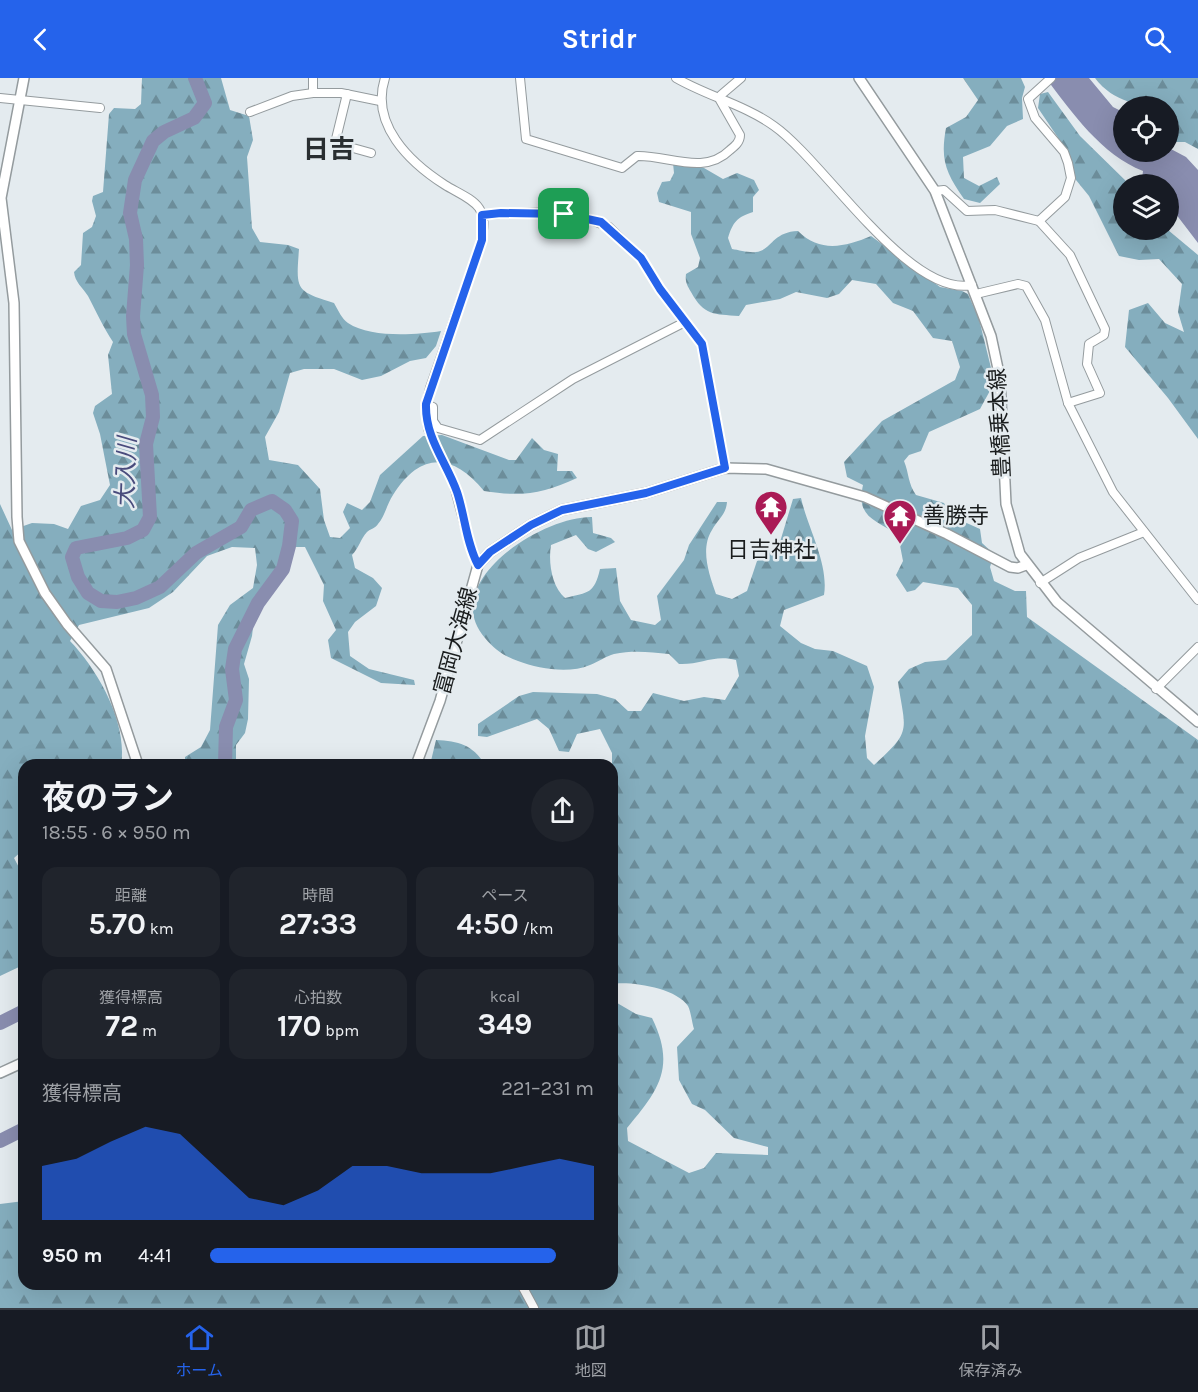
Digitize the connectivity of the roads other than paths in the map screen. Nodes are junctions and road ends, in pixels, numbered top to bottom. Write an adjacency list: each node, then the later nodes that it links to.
1 (24, 78): 12 (main road)
2 (313, 78): 9 (street)
3 (384, 78): 14 (street)
4 (520, 78): 13 (street)
5 (676, 78): 13 (street)
6 (741, 78): 13 (street)
7 (859, 78): 18 (main road, 豊橋乗本線)
8 (1051, 78): 20 (street)
9 (313, 93): 10 (street); 16 (street)
10 (347, 94): 14 (street); 17 (street)
11 (0, 98): 12 (street)
12 (19, 99): 15 (street); 34 (main road)
13 (720, 100): 21 (street)
14 (380, 101): 19 (street)
15 (100, 108)
16 (250, 112)
17 (371, 153)
18 (935, 190): 20 (street); 21 (main road, 豊橋乗本線)
19 (482, 215): 22 (street); 24 (street)
20 (1039, 221): 23 (street)
21 (974, 289): 23 (street); 28 (main road, 豊橋乗本線)
22 (685, 322): 24 (street); 25 (street)
23 (1068, 402): 26 (street)
24 (426, 404): 27 (street)
25 (725, 468): 27 (main road, 富岡大海線); 28 (main road, 富岡大海線)
26 (1144, 532): 29 (street); 30 (street)
27 (478, 565): 35 (main road, 富岡大海線)
28 (1026, 565): 29 (main road, 豊橋乗本線)
29 (1040, 583): 32 (main road, 豊橋乗本線)
30 (1198, 600)
31 (1198, 647): 32 (street)
32 (1156, 689): 33 (main road, 豊橋乗本線)
33 (1198, 722)
34 (136, 759)
35 (418, 759)
36 (18, 1065): 37 (main road)
37 (0, 1073)
38 (524, 1290): 39 (street)
39 (534, 1308)

